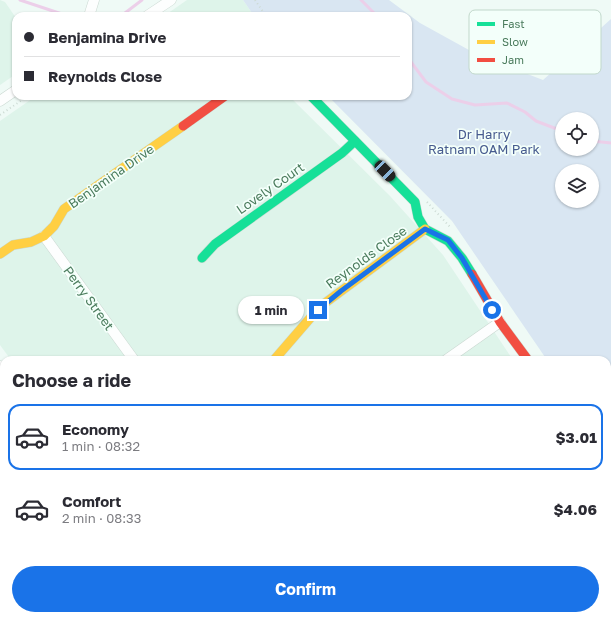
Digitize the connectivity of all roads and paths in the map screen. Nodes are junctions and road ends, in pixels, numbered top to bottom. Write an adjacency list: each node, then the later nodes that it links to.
1 (171, 0): 5 (street)
2 (255, 0): 6 (path)
3 (93, 1): 4 (street)
4 (90, 12)
5 (153, 12)
6 (263, 12)
7 (12, 93): 11 (street)
8 (22, 100): 12 (path)
9 (219, 100): 15 (street, Benjamina Drive)
10 (315, 100): 13 (street)
11 (0, 101)
12 (0, 115)
13 (355, 141): 14 (street); 17 (street, Lovely Court)
14 (425, 229): 18 (street); 20 (street, Reynolds Close)
15 (44, 236): 16 (street, Benjamina Drive); 19 (street, Perry Street)
16 (0, 254)
17 (202, 258)
18 (500, 322): 21 (street); 22 (street)
19 (131, 356)
20 (277, 356)
21 (452, 356)
22 (525, 356)

